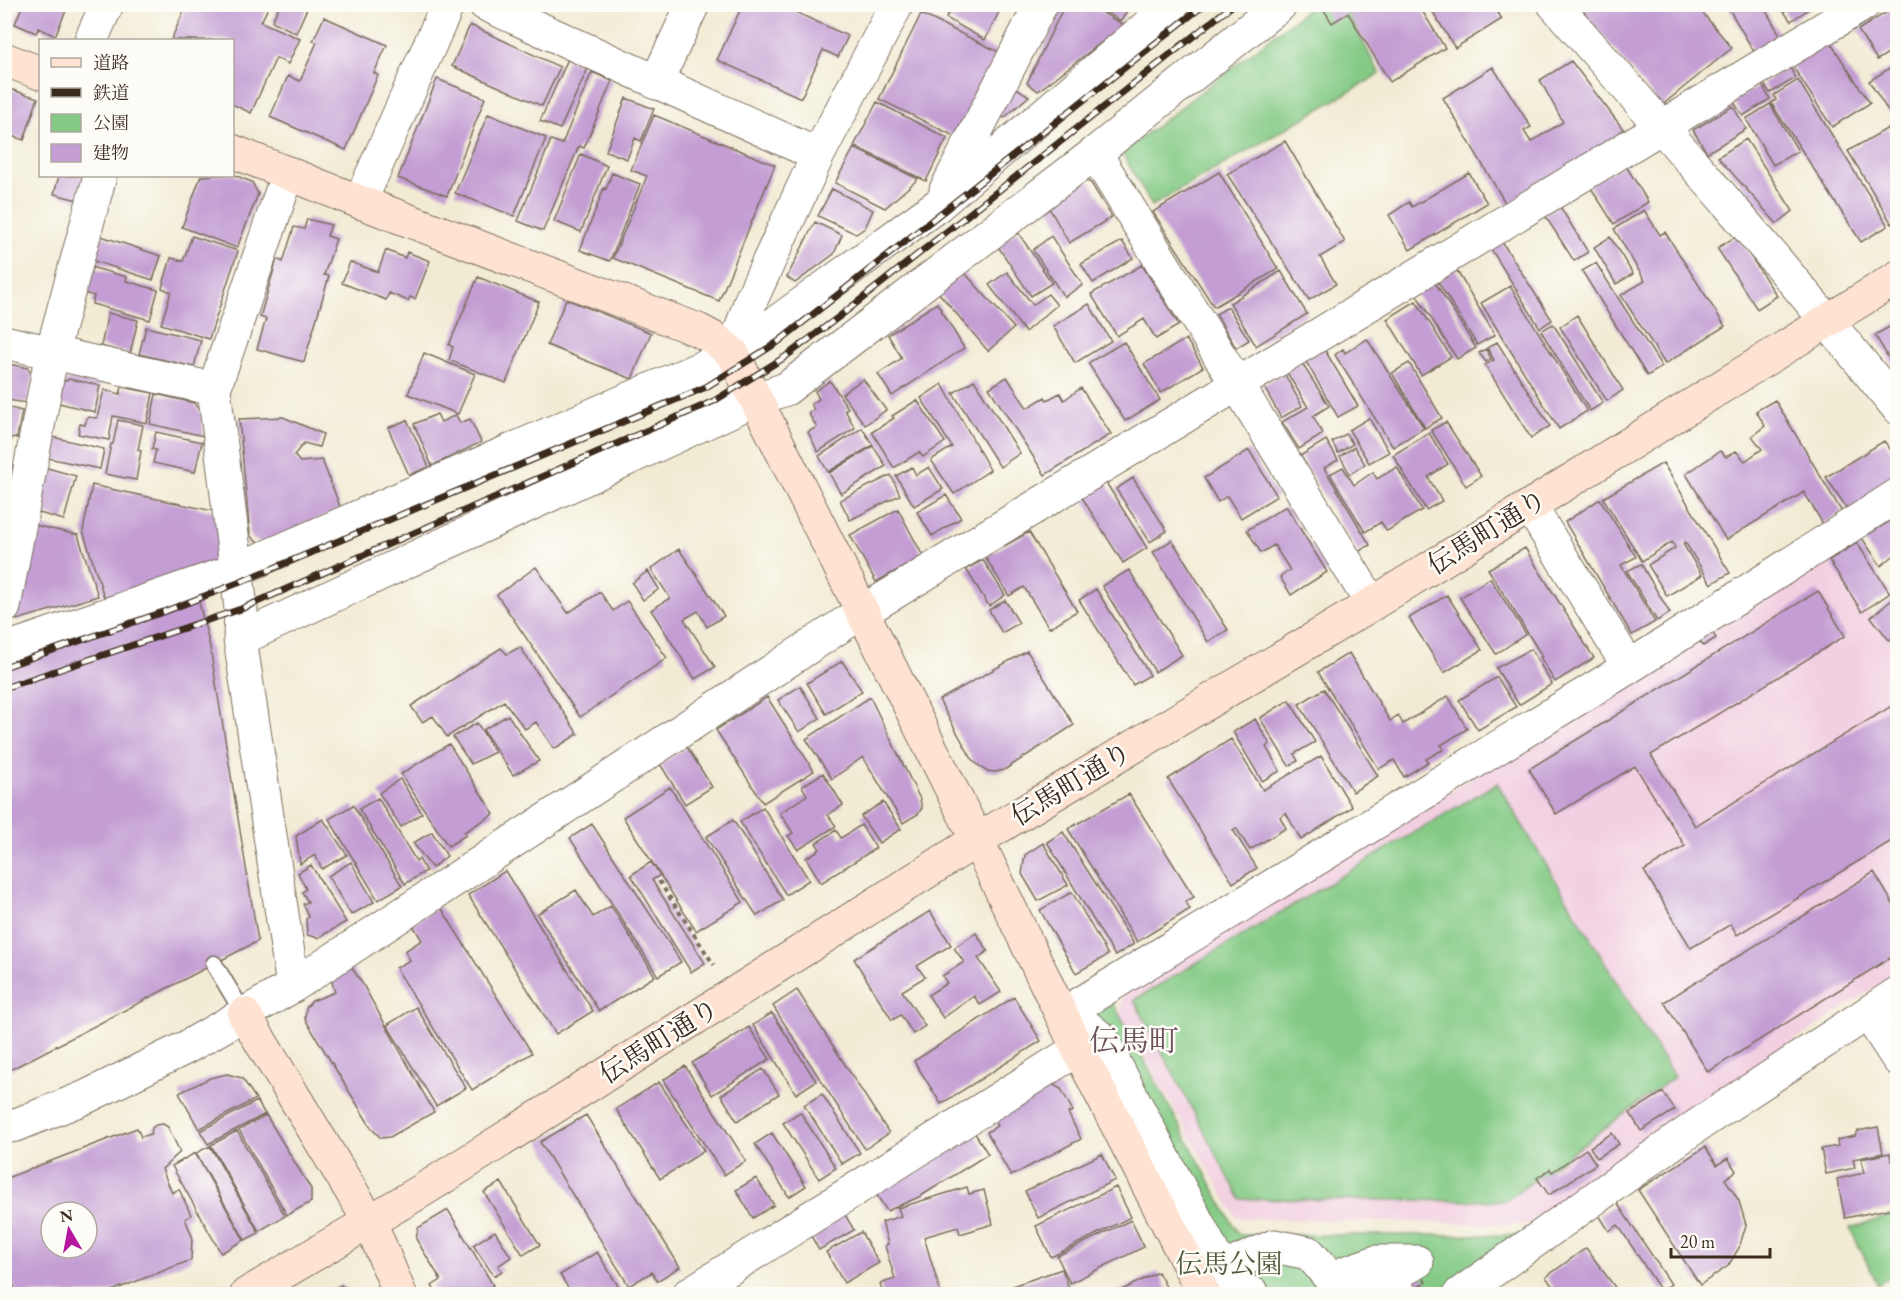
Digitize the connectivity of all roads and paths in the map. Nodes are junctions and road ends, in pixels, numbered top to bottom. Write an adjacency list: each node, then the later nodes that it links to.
1 (107, 4): 11 (street)
2 (448, 4): 21 (street)
3 (485, 4): 14 (street)
4 (693, 4): 14 (street)
5 (897, 4): 18 (street)
6 (1041, 4): 22 (street)
7 (1173, 4): 22 (street)
8 (1281, 4): 17 (street)
9 (1554, 4): 15 (street)
10 (1864, 4): 15 (street)
11 (91, 39)
12 (4, 59): 13 (street)
13 (39, 73)
14 (656, 83): 18 (street)
15 (1662, 126): 24 (street); 28 (street)
16 (234, 152): 19 (street)
17 (1095, 153): 28 (street); 30 (street)
18 (818, 155): 27 (street)
19 (288, 173): 21 (street); 29 (street)
20 (100, 177): 26 (street)
21 (360, 202): 27 (street)
22 (938, 204): 27 (street)
23 (1898, 277): 24 (street, 伝馬町通り)
24 (1828, 321): 31 (street); 33 (street, 伝馬町通り)
25 (4, 342): 26 (street)
26 (52, 352): 29 (street); 36 (street)
27 (733, 354): 30 (street); 34 (street)
28 (1238, 384): 35 (street); 37 (street)
29 (214, 389): 34 (street)
30 (756, 399): 37 (street); 38 (street)
31 (1898, 408)
32 (1898, 495): 40 (street)
33 (1530, 506): 35 (street, 伝馬町通り); 40 (street)
34 (236, 570): 38 (street); 39 (street)
35 (1372, 604): 41 (street, 伝馬町通り)
36 (4, 607)
37 (861, 612): 41 (street); 45 (street)
38 (240, 639): 45 (street)
39 (4, 650)
40 (1629, 668): 47 (street)
41 (977, 840): 47 (street); 53 (street, 伝馬町通り)
42 (659, 881): 44 (path)
43 (214, 964): 49 (lane)
44 (714, 965)
45 (293, 986): 49 (street)
46 (1898, 993): 48 (street)
47 (1065, 1013): 50 (street); 54 (street)
48 (1868, 1013): 51 (street); 60 (street)
49 (244, 1014): 52 (street); 53 (street)
50 (1078, 1049): 54 (street); 58 (street)
51 (1898, 1059)
52 (4, 1127)
53 (370, 1222): 56 (street, 伝馬町通り); 57 (street)
54 (1213, 1282): 55 (street); 59 (street)
55 (1384, 1289)
56 (247, 1294)
57 (400, 1294)
58 (689, 1294)
59 (1253, 1294)
60 (1460, 1294)

